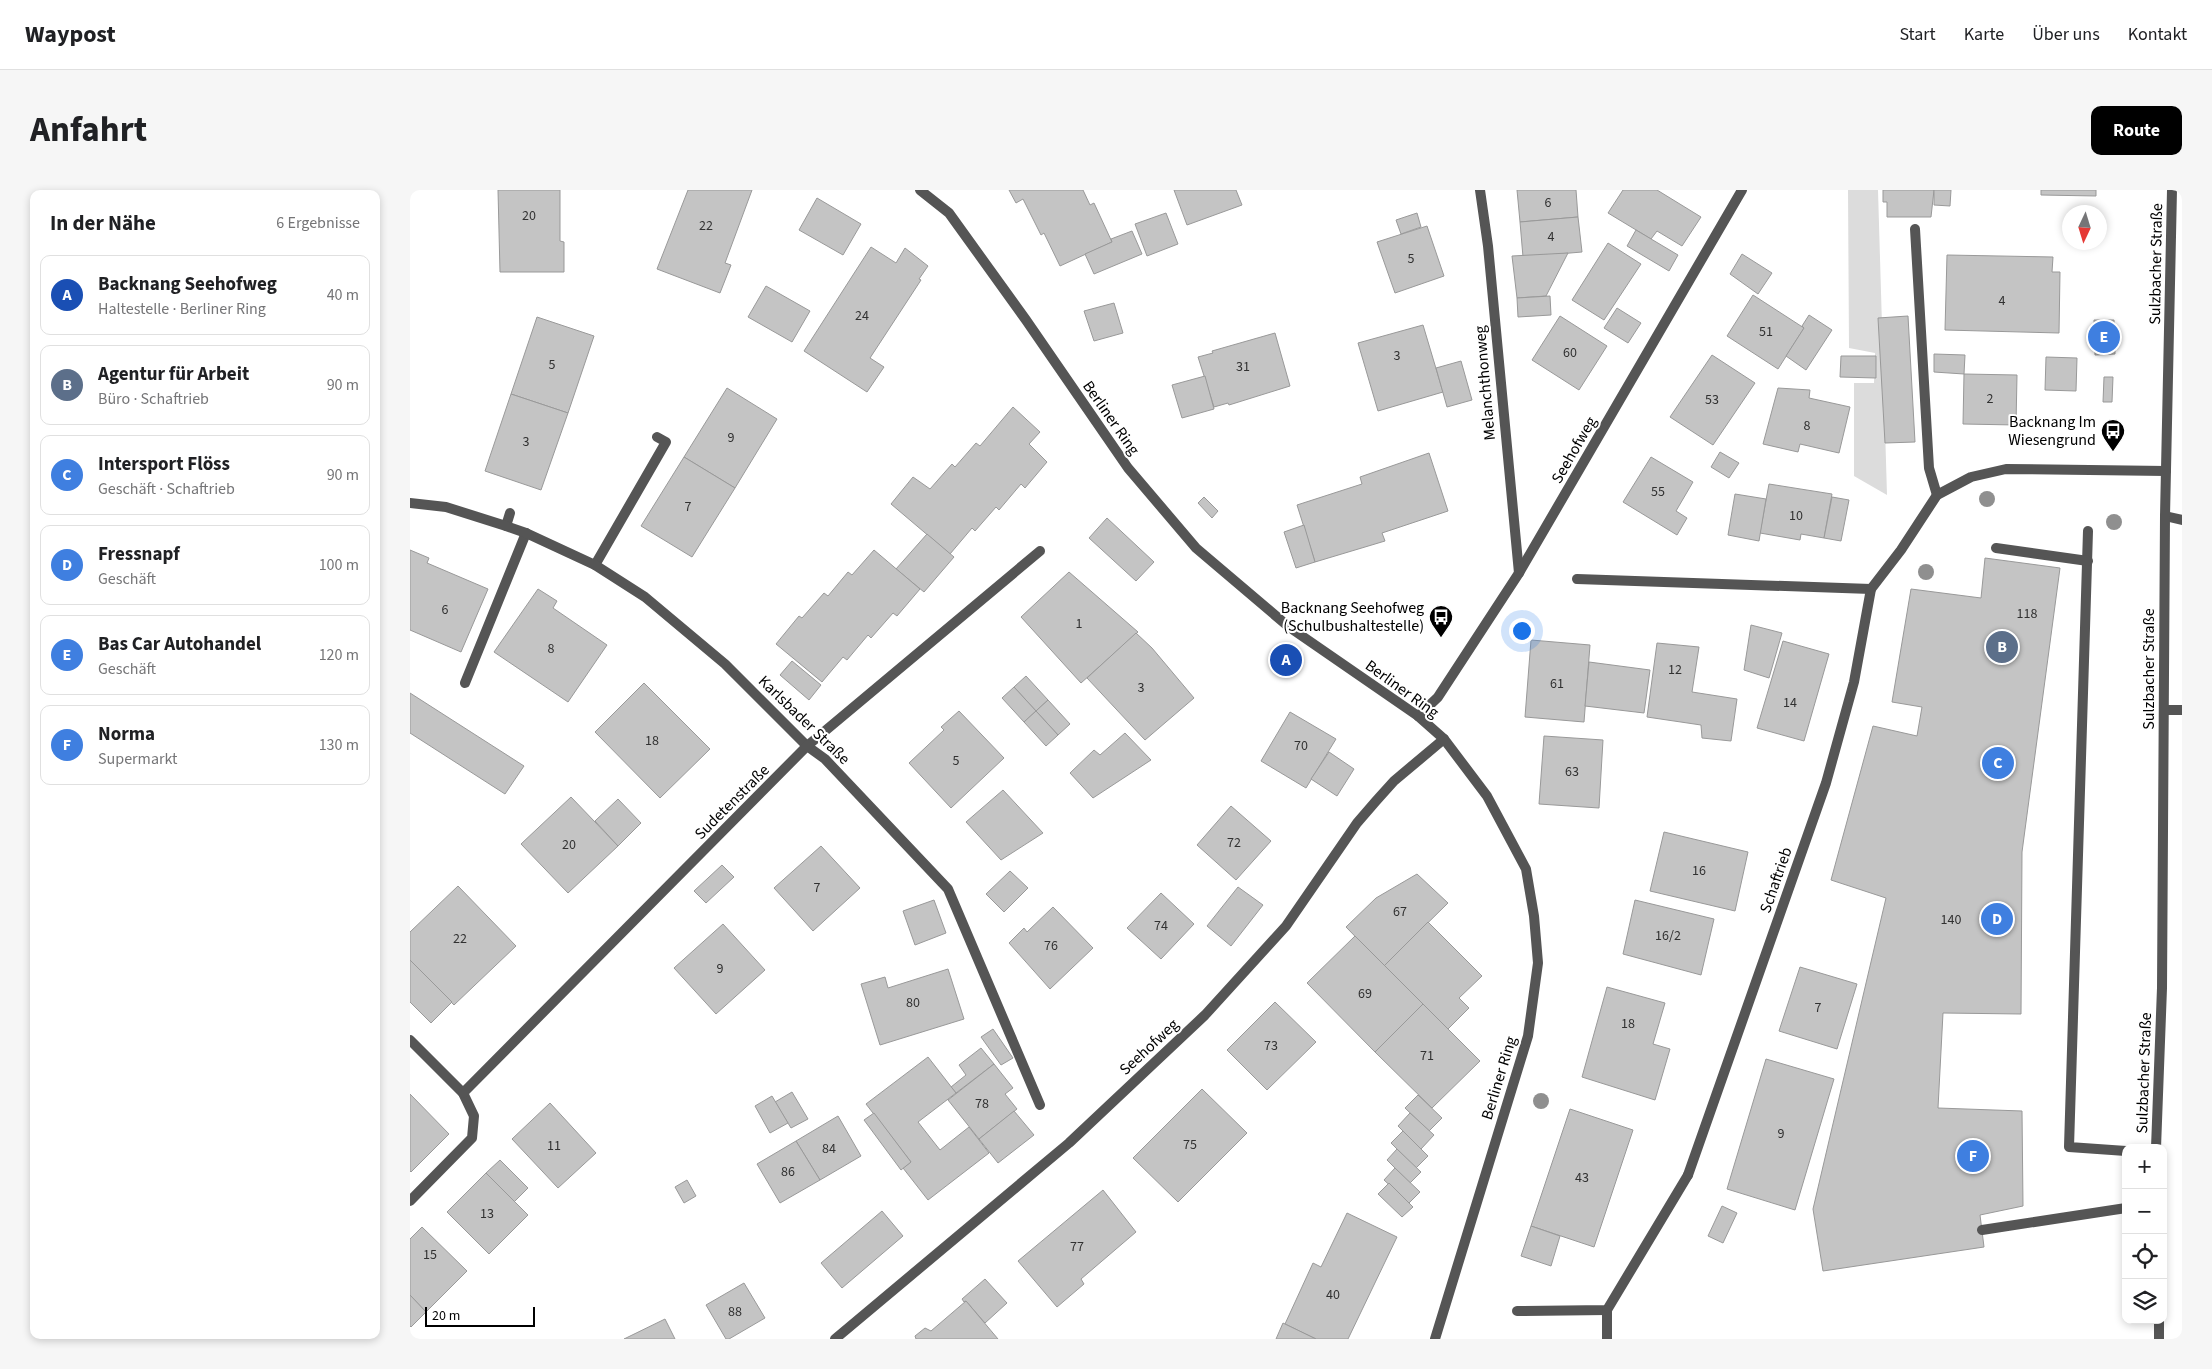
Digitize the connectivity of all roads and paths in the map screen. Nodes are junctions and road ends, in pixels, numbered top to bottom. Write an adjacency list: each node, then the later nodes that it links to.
1 (920, 190): 26 (street, Berliner Ring)
2 (1480, 190): 20 (street, Melanchthonweg)
3 (1742, 190): 20 (street, Seehofweg)
4 (2172, 190): 7 (street, Sulzbacher Straße)
5 (1916, 229): 8 (street)
6 (657, 437): 19 (street)
7 (2166, 471): 8 (street, Schaftrieb); 11 (street, Sulzbacher Straße)
8 (1937, 495): 22 (street, Schaftrieb)
9 (410, 503): 13 (street, Karlsbader Straße)
10 (510, 512): 13 (street)
11 (2165, 516): 12 (street); 24 (street, Sulzbacher Straße)
12 (2182, 520)
13 (506, 526): 15 (street, Karlsbader Straße)
14 (2088, 531): 18 (street)
15 (526, 533): 19 (street, Karlsbader Straße); 23 (street)
16 (1996, 548): 18 (street)
17 (1040, 551): 28 (street, Sudetenstraße)
18 (2088, 561): 33 (street)
19 (594, 565): 28 (street, Karlsbader Straße)
20 (1518, 573): 26 (street, Seehofweg)
21 (1576, 579): 22 (street)
22 (1871, 589): 37 (street, Schaftrieb)
23 (465, 683)
24 (2164, 710): 25 (street); 32 (street, Sulzbacher Straße)
25 (2182, 710)
26 (1418, 716): 27 (street, Berliner Ring)
27 (1444, 739): 40 (street, Seehofweg); 41 (street, Berliner Ring)
28 (808, 746): 30 (street, Sudetenstraße); 31 (street, Karlsbader Straße)
29 (410, 1040): 30 (street)
30 (463, 1093): 34 (street)
31 (1040, 1105)
32 (2156, 1144)
33 (2122, 1151)
34 (410, 1201)
35 (2122, 1209): 36 (street)
36 (1982, 1230)
37 (1607, 1310): 38 (street); 42 (street)
38 (1517, 1311)
39 (2159, 1324): 43 (street)
40 (835, 1339)
41 (1435, 1339)
42 (1607, 1339)
43 (2159, 1339)

